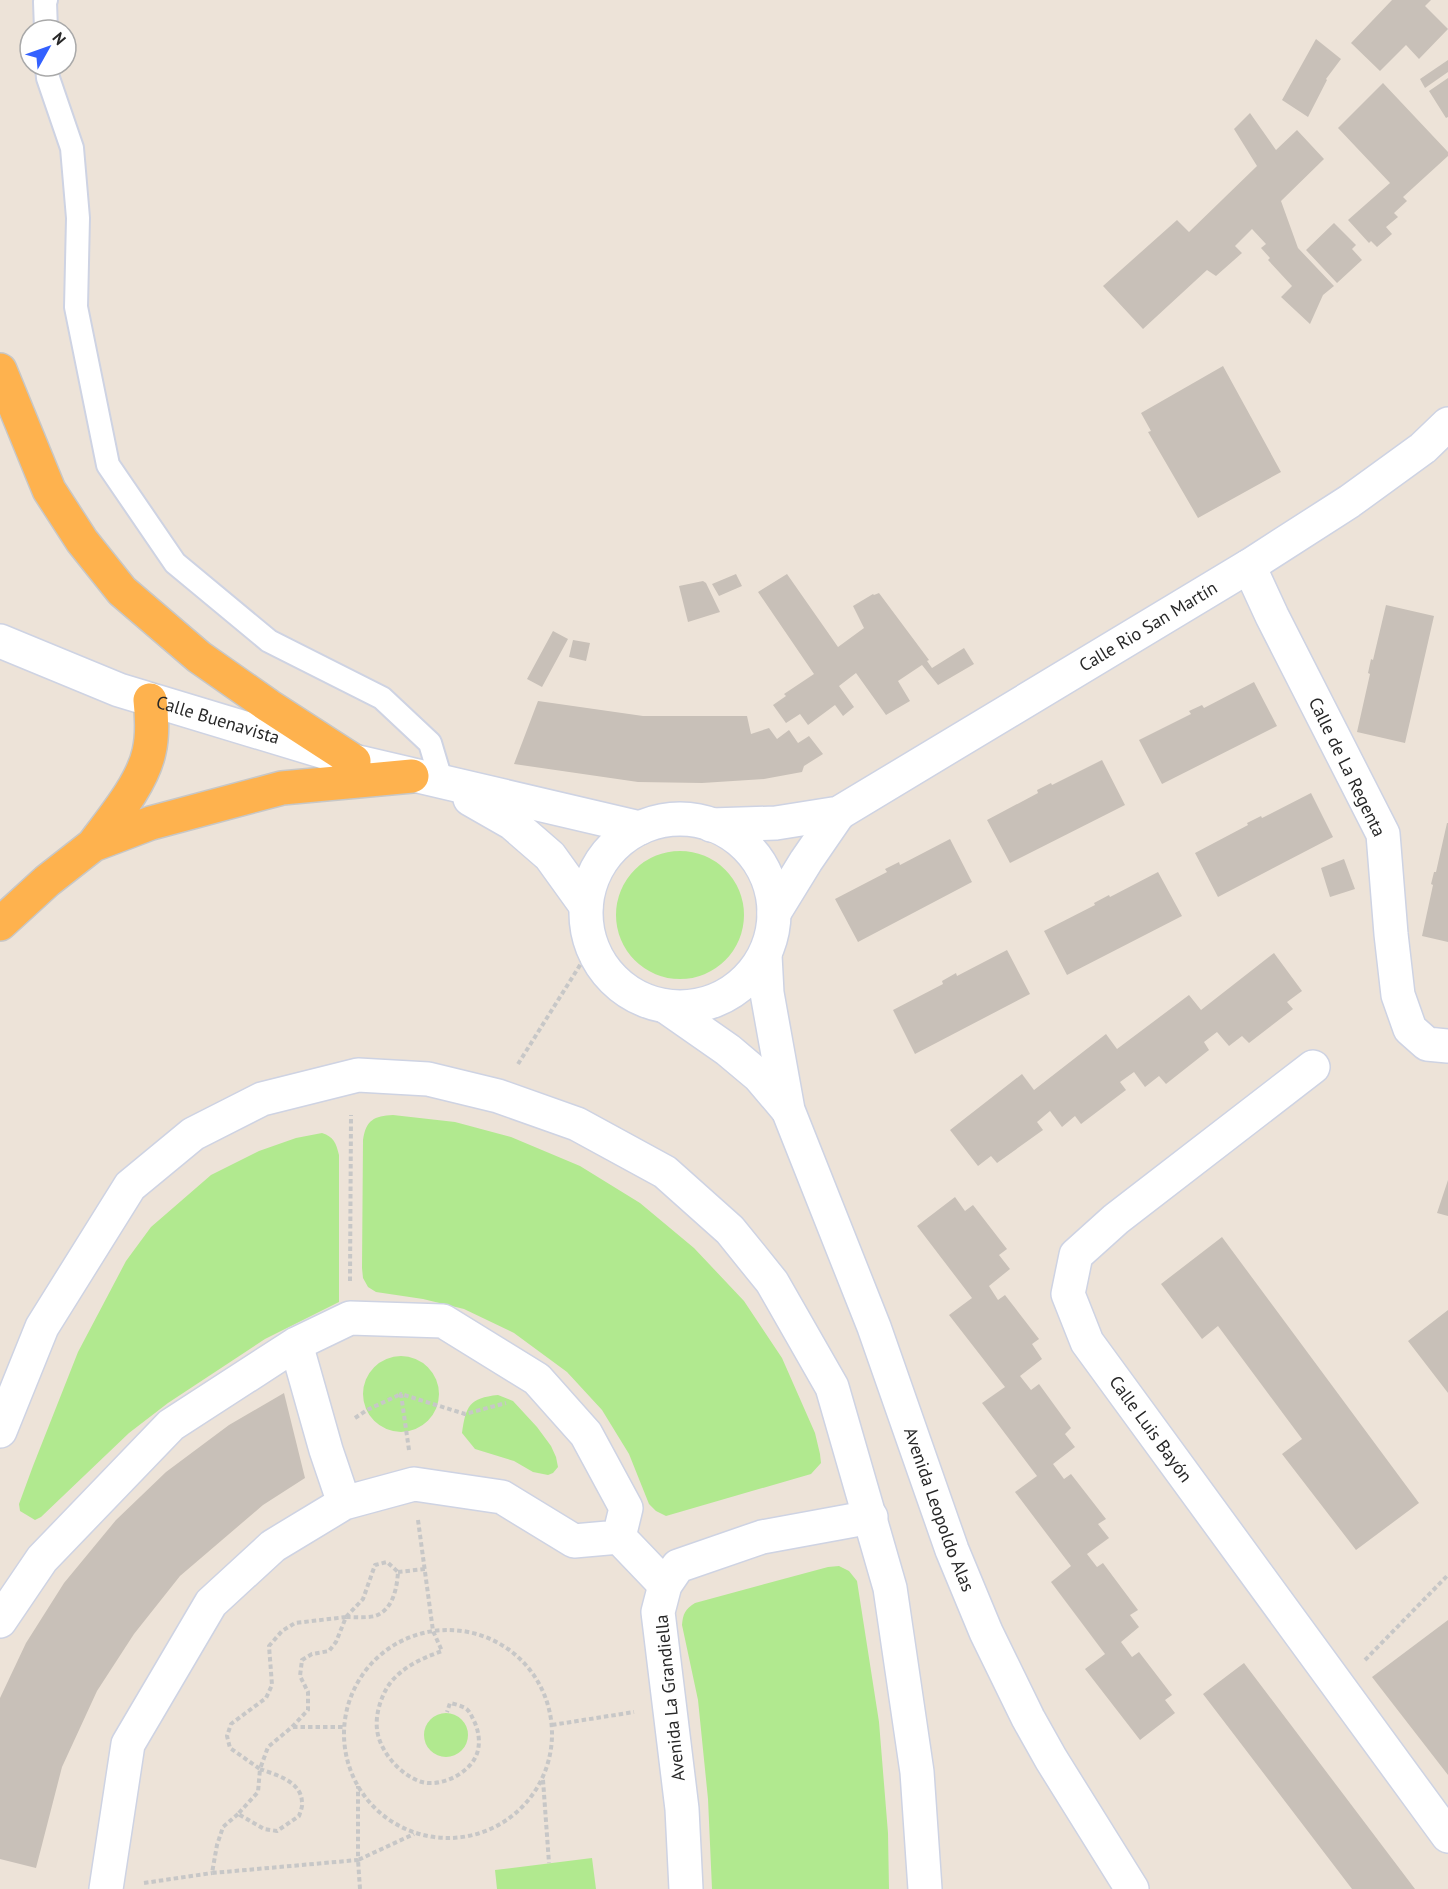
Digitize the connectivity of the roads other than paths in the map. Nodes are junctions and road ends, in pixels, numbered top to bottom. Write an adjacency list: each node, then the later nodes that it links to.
1 (46, 0): 2 (lane)
2 (46, 18)
3 (48, 78): 10 (lane)
4 (0, 370): 9 (highway)
5 (1448, 424): 6 (street, Calle Rio San Martín)
6 (1250, 566): 11 (street, Calle Rio San Martín); 20 (street, Calle de La Regenta)
7 (0, 641): 8 (street, Calle Buenavista)
8 (150, 700): 9 (street, Calle Buenavista); 14 (highway)
9 (354, 761): 10 (street, Calle Buenavista)
10 (427, 779): 13 (street, Calle Buenavista); 14 (highway); 15 (street, Calle Buenavista)
11 (839, 813): 12 (street, Calle Rio San Martín); 16 (street, Calle Rio San Martín)
12 (711, 825): 13 (street); 16 (street)
13 (640, 828): 15 (street)
14 (93, 845): 17 (highway)
15 (586, 906): 19 (street)
16 (774, 913): 18 (street)
17 (0, 924)
18 (765, 955): 19 (street); 22 (street, Avenida Leopoldo Alas)
19 (665, 1006): 22 (street, Avenida Leopoldo Alas)
20 (1437, 1045)
21 (1313, 1067): 30 (street, Calle Luis Bayón)
22 (788, 1110): 34 (street, Avenida Leopoldo Alas)
23 (296, 1344): 25 (street); 27 (street); 29 (street)
24 (0, 1431): 26 (street)
25 (344, 1503): 27 (street); 31 (street)
26 (870, 1517): 28 (street, Avenida La Grandiella); 33 (street)
27 (619, 1537): 28 (street)
28 (665, 1585): 32 (street, Avenida La Grandiella)
29 (0, 1621)
30 (1448, 1836)
31 (105, 1889)
32 (686, 1889)
33 (925, 1889)
34 (1132, 1889)

